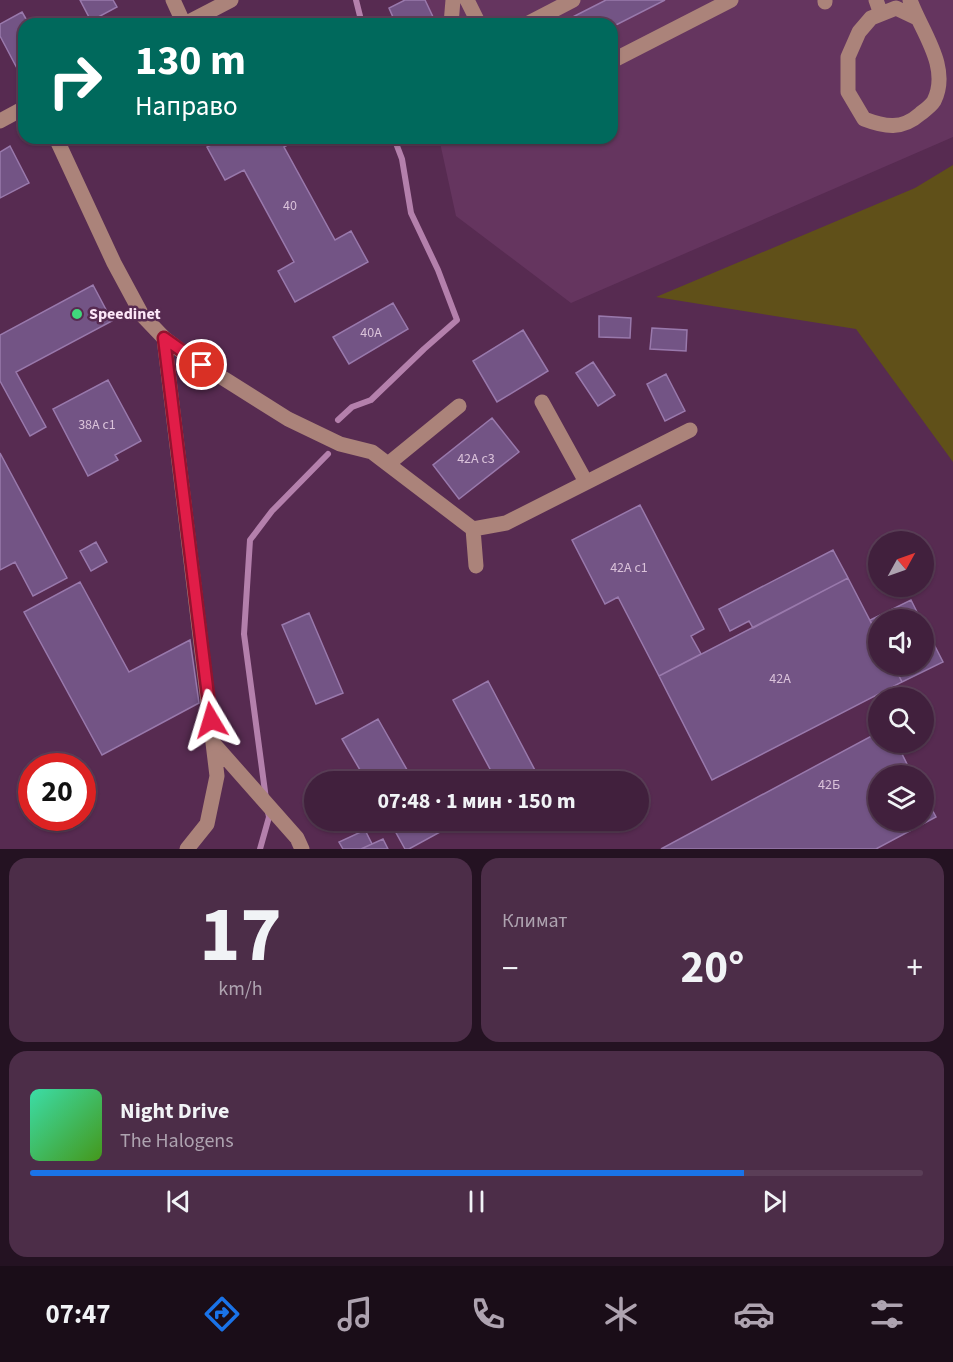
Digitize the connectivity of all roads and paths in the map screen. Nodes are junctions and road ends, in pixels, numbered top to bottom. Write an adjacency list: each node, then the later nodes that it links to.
1 (173, 0): 9 (street)
2 (231, 0): 10 (street)
3 (453, 0): 11 (street)
4 (467, 0): 12 (street)
5 (573, 0): 13 (street)
6 (731, 0): 15 (street)
7 (910, 0): 14 (street)
8 (879, 7): 14 (street); 14 (street)
9 (181, 18)
10 (196, 18)
11 (452, 18)
12 (476, 18)
13 (538, 18)
14 (917, 18)
15 (618, 58)
16 (18, 111): 17 (street)
17 (0, 121)
18 (59, 144): 19 (street)
19 (164, 338): 23 (street); 27 (street)
20 (542, 402): 24 (street)
21 (459, 406): 23 (street)
22 (690, 430): 24 (street)
23 (388, 464): 25 (street)
24 (586, 482): 25 (street)
25 (473, 529): 26 (street)
26 (476, 566)
27 (213, 743): 28 (street); 29 (street)
28 (187, 849)
29 (302, 849)

